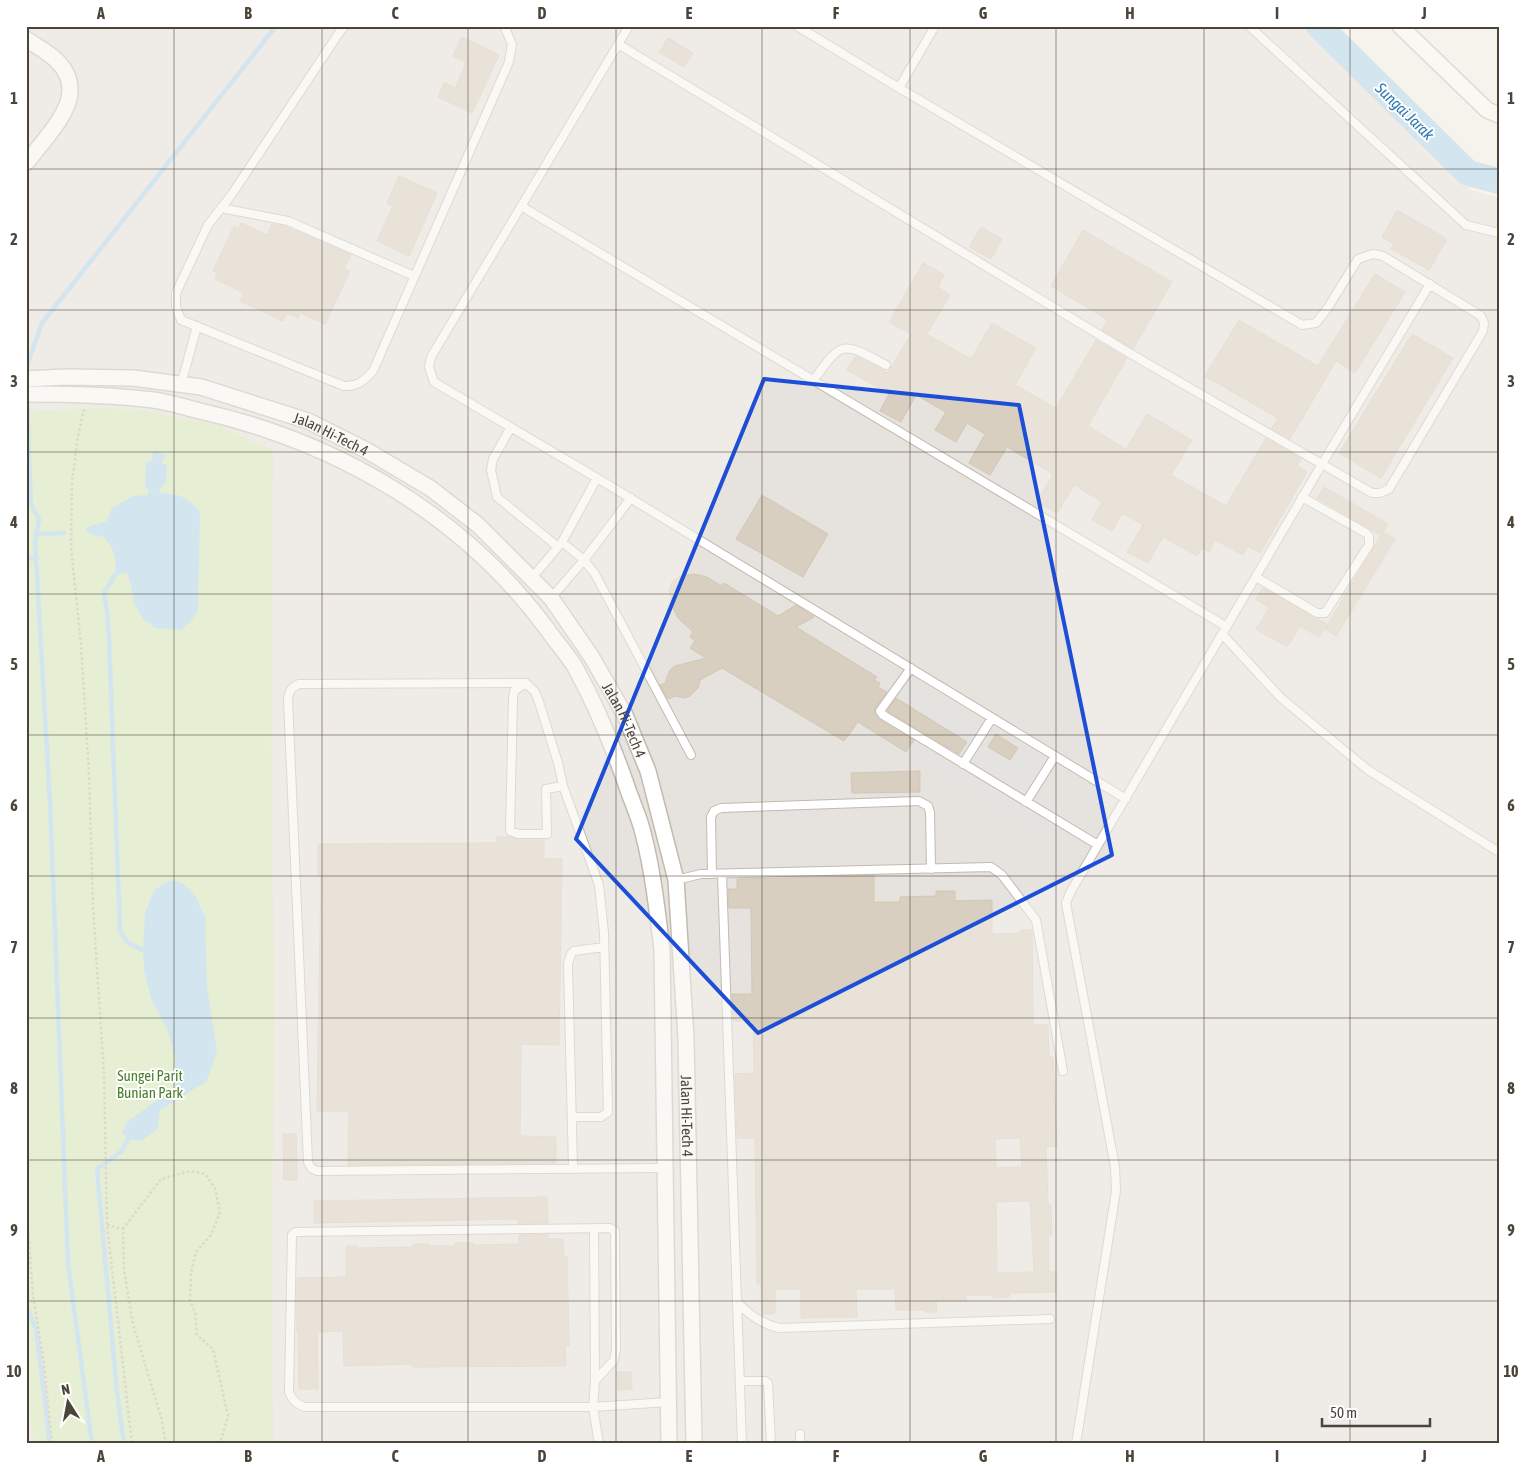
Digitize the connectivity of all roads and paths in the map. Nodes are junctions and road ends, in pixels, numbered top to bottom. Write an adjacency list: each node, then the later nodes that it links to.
1 (346, 26): 14 (lane)
2 (504, 26): 16 (lane)
3 (629, 26): 9 (lane)
4 (797, 26): 10 (lane)
5 (935, 26): 10 (lane)
6 (1249, 26): 15 (lane)
7 (1400, 26): 11 (street)
8 (26, 39): 12 (street)
9 (618, 44): 13 (lane); 26 (lane)
10 (898, 88): 17 (lane)
11 (1499, 116)
12 (26, 162)
13 (521, 206): 21 (lane); 25 (lane)
14 (221, 208): 16 (lane); 18 (lane)
15 (1499, 233)
16 (414, 276): 18 (lane)
17 (1430, 284): 26 (lane); 26 (lane)
18 (197, 326): 22 (lane)
19 (886, 364): 21 (lane)
20 (26, 379): 22 (street, Jalan Hi-Tech 4)
21 (813, 381): 35 (lane)
22 (181, 385): 33 (street, Jalan Hi-Tech 4)
23 (26, 394): 55 (street, Jalan Hi-Tech 4)
24 (84, 405): 58 (path)
25 (511, 427): 27 (lane); 30 (lane)
26 (1322, 464): 28 (lane)
27 (597, 478): 29 (lane); 30 (lane)
28 (1302, 497): 32 (lane); 32 (lane)
29 (631, 498): 31 (lane); 37 (lane)
30 (560, 544): 31 (lane); 33 (lane)
31 (584, 560): 34 (lane); 40 (lane)
32 (1256, 577): 35 (lane)
33 (532, 578): 34 (street, Jalan Hi-Tech 4)
34 (551, 598): 51 (street, Jalan Hi-Tech 4)
35 (1227, 626): 36 (lane)
36 (1222, 634): 44 (lane); 47 (lane)
37 (911, 668): 39 (lane); 42 (lane)
38 (526, 683): 43 (lane); 43 (lane); 56 (lane)
39 (992, 718): 41 (lane); 42 (lane)
40 (691, 755)
41 (1055, 756): 44 (lane); 45 (lane)
42 (963, 764): 45 (lane)
43 (563, 786): 52 (lane)
44 (1126, 799): 46 (lane)
45 (1026, 802): 46 (lane)
46 (1098, 845): 78 (lane)
47 (1499, 852)
48 (931, 869): 49 (lane); 50 (lane); 53 (lane)
49 (712, 874): 50 (lane); 51 (lane)
50 (722, 874): 61 (lane)
51 (676, 880): 74 (street, Jalan Hi-Tech 4)
52 (604, 947): 54 (lane); 54 (lane)
53 (1063, 1071)
54 (572, 1117): 56 (lane)
55 (666, 1168): 56 (lane); 65 (street, Jalan Hi-Tech 4)
56 (573, 1169)
57 (26, 1202): 68 (path)
58 (106, 1225): 60 (path); 69 (path)
59 (594, 1228): 63 (lane); 63 (lane); 66 (lane)
60 (124, 1229): 70 (path); 71 (path)
61 (737, 1302): 62 (lane); 64 (lane)
62 (1050, 1319)
63 (595, 1381): 66 (lane)
64 (740, 1381): 75 (lane); 76 (lane)
65 (668, 1402): 66 (lane); 73 (street, Jalan Hi-Tech 4)
66 (593, 1407): 72 (lane)
67 (800, 1434): 77 (lane)
68 (52, 1444)
69 (132, 1444)
70 (166, 1444)
71 (220, 1444)
72 (598, 1444)
73 (669, 1444)
74 (694, 1444)
75 (742, 1444)
76 (771, 1444)
77 (800, 1444)
78 (1076, 1444)

